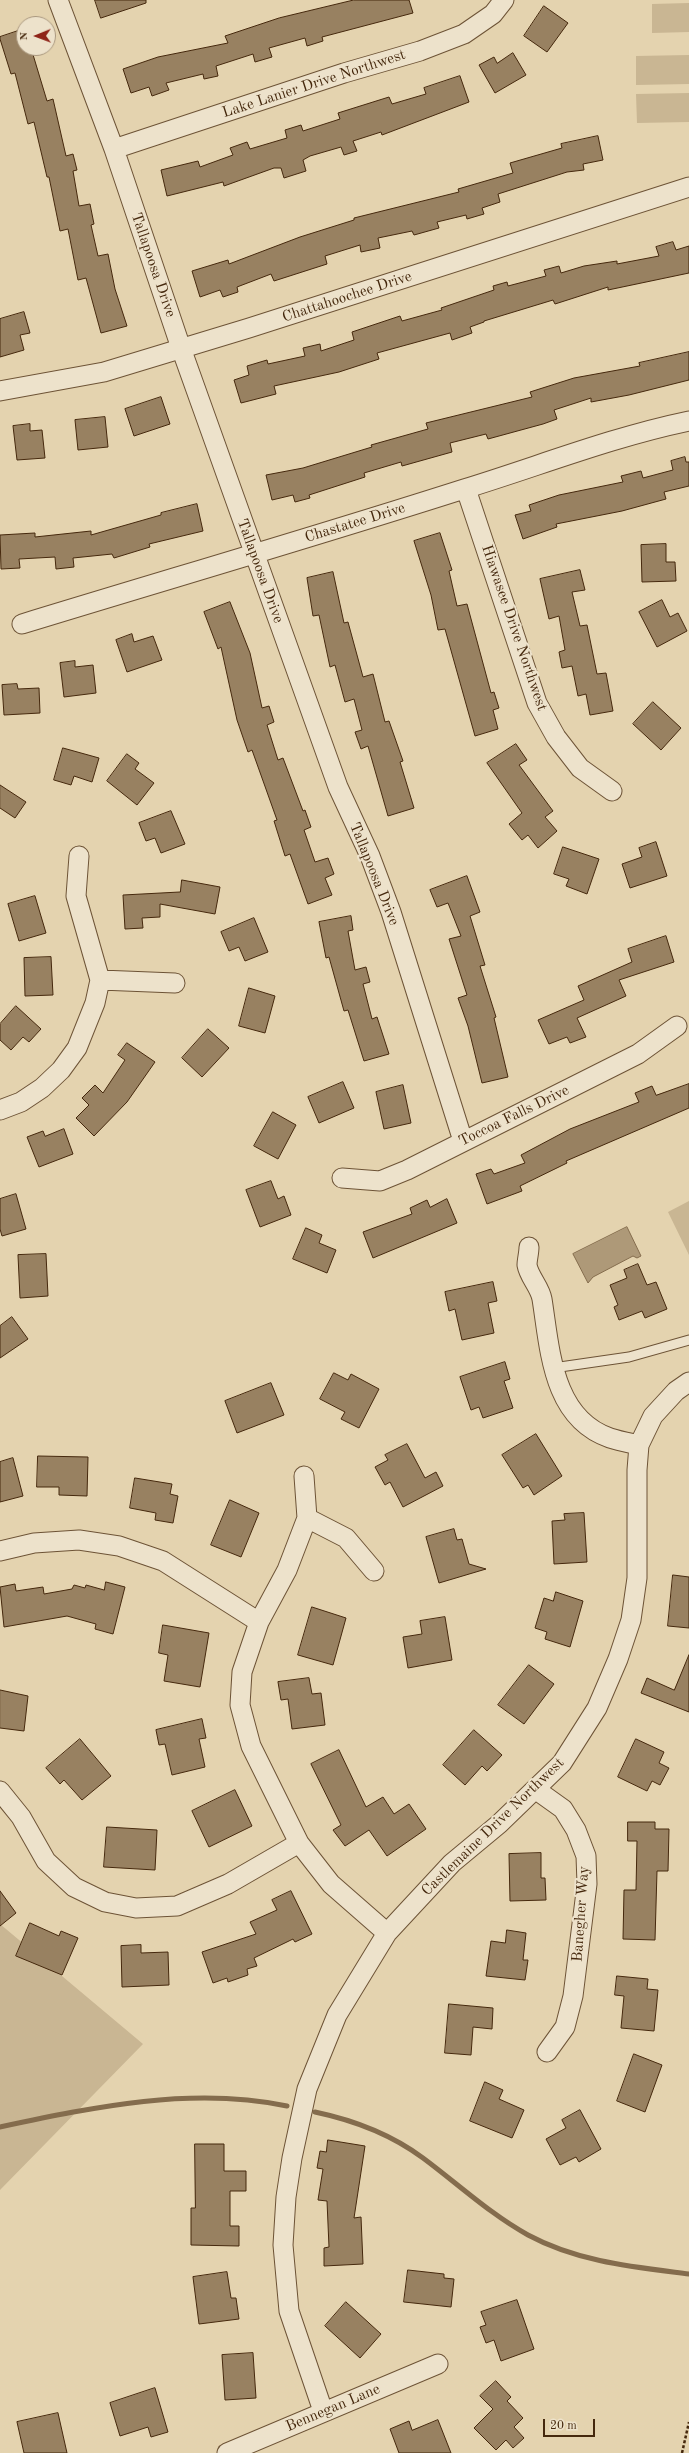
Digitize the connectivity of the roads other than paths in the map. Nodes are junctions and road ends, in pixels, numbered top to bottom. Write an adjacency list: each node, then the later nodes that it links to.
1 (58, 0): 3 (street, Tallapoosa Drive)
2 (504, 0): 3 (street, Lake Lanier Drive Northwest)
3 (114, 149): 5 (street, Tallapoosa Drive)
4 (689, 187): 5 (street, Chattahoochee Drive)
5 (181, 348): 6 (street, Chattahoochee Drive); 9 (street, Tallapoosa Drive)
6 (0, 391)
7 (689, 421): 8 (street, Chastatee Drive)
8 (466, 489): 9 (street, Chastatee Drive); 11 (street, Hiawasee Drive Northwest)
9 (254, 555): 10 (street, Chastatee Drive); 17 (street, Tallapoosa Drive)
10 (22, 624)
11 (612, 791)
12 (79, 856): 13 (street)
13 (100, 980): 14 (street); 16 (street)
14 (175, 983)
15 (677, 1026): 17 (street, Toccoa Falls Drive)
16 (0, 1110)
17 (463, 1141): 18 (street, Toccoa Falls Drive)
18 (342, 1178)
19 (529, 1247): 21 (street)
20 (689, 1340): 21 (lane)
21 (553, 1368): 23 (street)
22 (689, 1382): 23 (street, Castlemaine Drive Northwest)
23 (639, 1445): 29 (street, Castlemaine Drive Northwest)
24 (304, 1476): 25 (street)
25 (307, 1518): 27 (street); 28 (street)
26 (0, 1551): 28 (street)
27 (374, 1571)
28 (259, 1622): 31 (street)
29 (535, 1789): 32 (street, Castlemaine Drive Northwest); 33 (street, Banegher Way)
30 (0, 1791): 31 (street)
31 (299, 1843): 32 (street)
32 (387, 1933): 35 (street, Castlemaine Drive Northwest)
33 (547, 2052)
34 (438, 2364): 35 (street, Bennegan Lane)
35 (323, 2411): 36 (street, Bennegan Lane)
36 (227, 2453)

